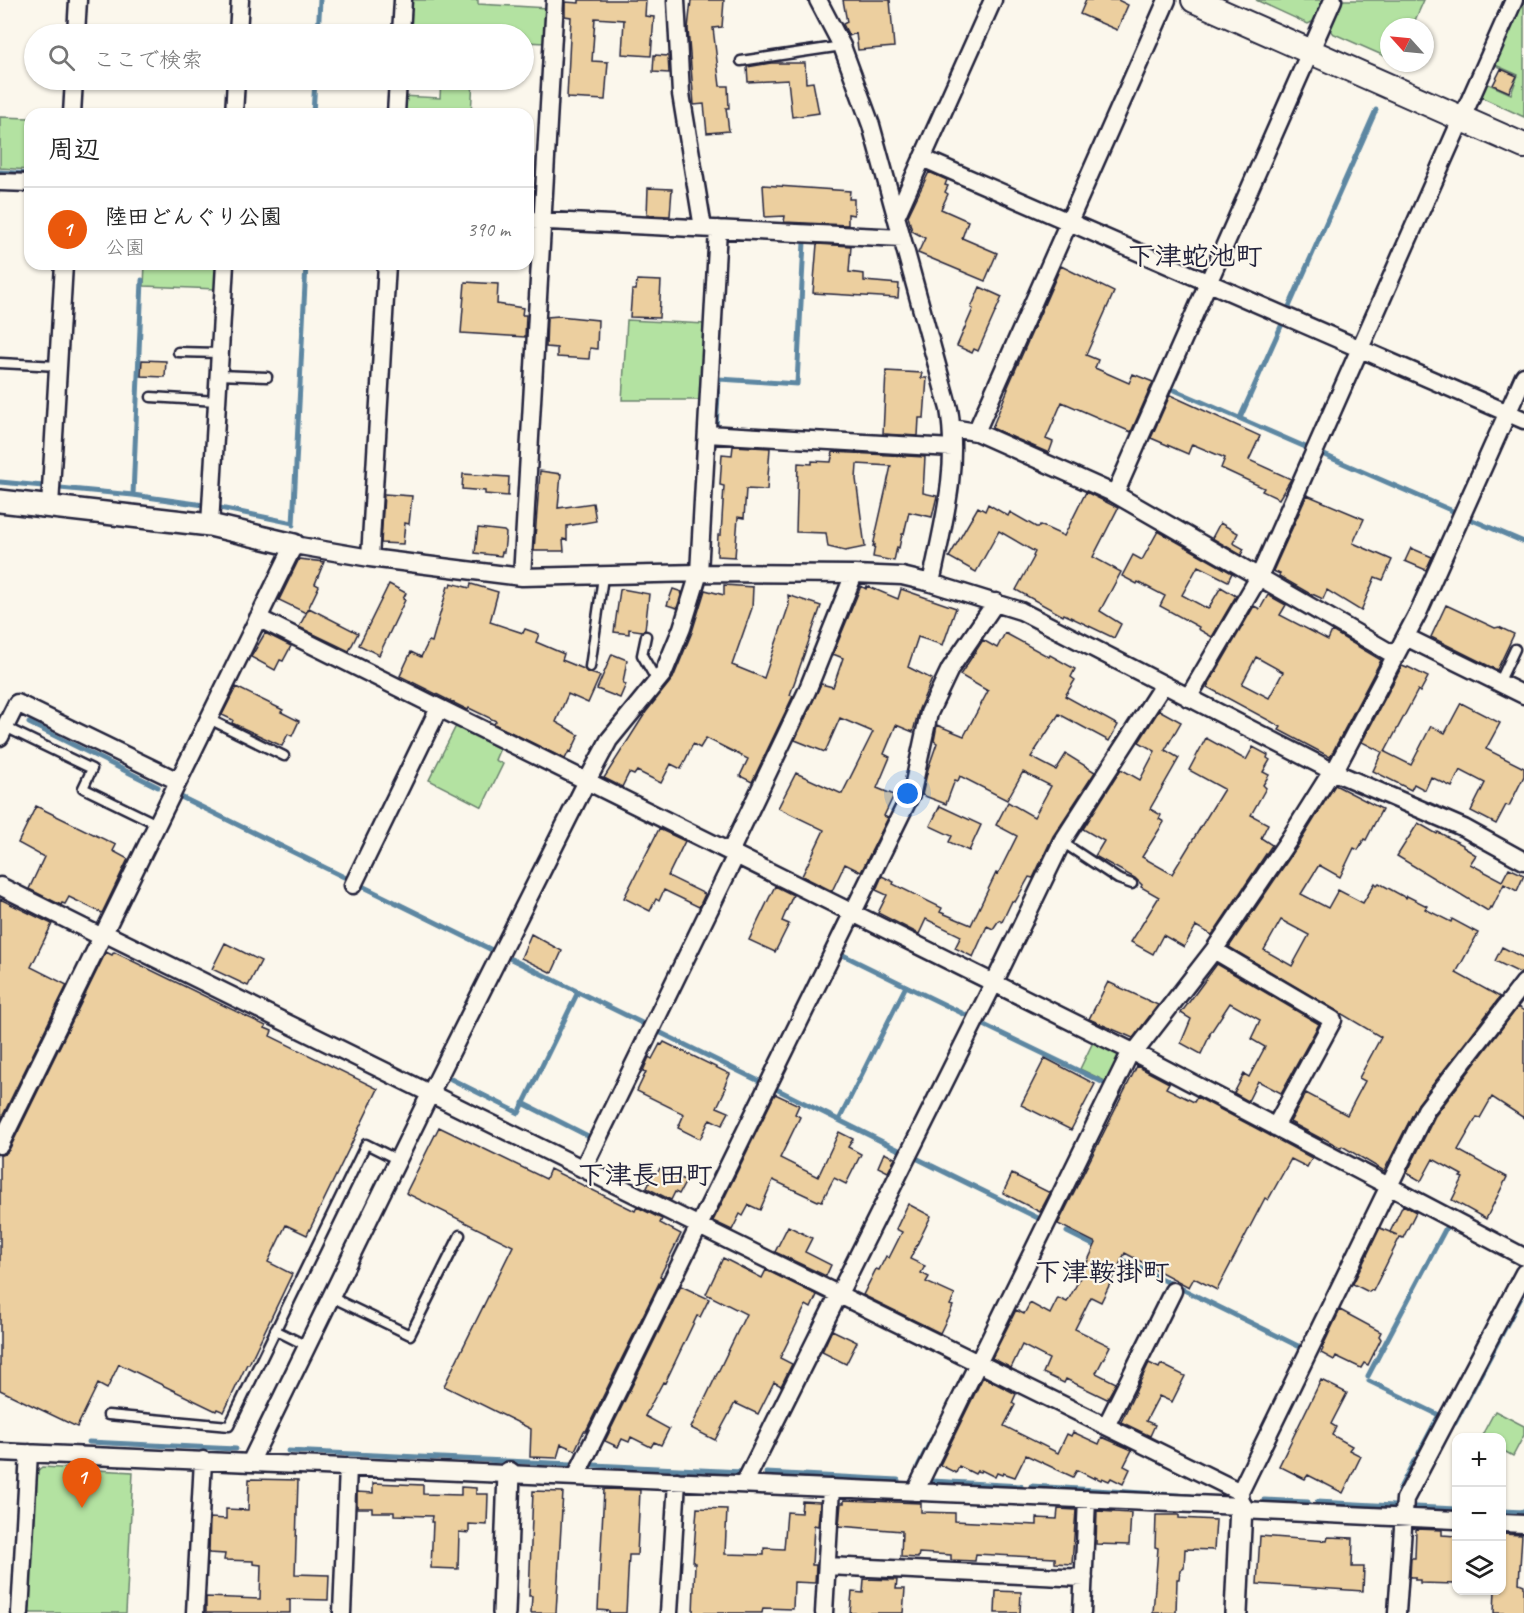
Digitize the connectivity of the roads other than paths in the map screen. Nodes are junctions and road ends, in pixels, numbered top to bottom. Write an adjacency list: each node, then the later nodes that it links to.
1 (78, 0): 12 (street)
2 (240, 0): 13 (street)
3 (403, 0): 14 (street)
4 (555, 0): 30 (street)
5 (676, 0): 32 (street)
6 (819, 0): 15 (street)
7 (993, 0): 26 (street)
8 (1167, 0): 31 (street)
9 (1194, 0): 16 (main road)
10 (1333, 0): 16 (street)
11 (1514, 0): 24 (street)
12 (77, 24)
13 (239, 24)
14 (402, 24)
15 (842, 46): 17 (lane); 29 (street)
16 (1311, 51): 24 (main road); 39 (street)
17 (741, 61)
18 (73, 90): 21 (street)
19 (235, 90): 22 (street)
20 (397, 90): 23 (street)
21 (72, 108)
22 (234, 108)
23 (396, 108)
24 (1462, 119): 25 (main road); 40 (street)
25 (1524, 146)
26 (922, 158): 29 (street); 31 (street)
27 (0, 182): 28 (street)
28 (24, 183)
29 (896, 217): 33 (street)
30 (535, 220): 32 (street); 34 (street)
31 (1068, 222): 39 (street); 53 (street)
32 (710, 228): 33 (street); 54 (street)
33 (902, 238): 52 (street)
34 (534, 247)
35 (64, 270): 44 (street)
36 (225, 270): 42 (street)
37 (387, 270): 61 (street)
38 (533, 270): 64 (street)
39 (1208, 283): 40 (street); 56 (street)
40 (1360, 349): 50 (street); 66 (street)
41 (178, 352): 42 (lane)
42 (220, 353): 45 (street)
43 (0, 363): 44 (lane)
44 (58, 366): 58 (street)
45 (219, 375): 47 (lane); 49 (street)
46 (1524, 376): 50 (street)
47 (267, 377)
48 (151, 397): 49 (lane)
49 (217, 401): 59 (street)
50 (1507, 413): 51 (street); 71 (street)
51 (1524, 420)
52 (952, 428): 53 (street); 55 (street)
53 (976, 432): 56 (street)
54 (707, 434): 55 (street); 62 (street)
55 (952, 447): 67 (street)
56 (1115, 494): 66 (street)
57 (0, 501): 58 (street)
58 (50, 506): 59 (street)
59 (210, 525): 60 (street)
60 (294, 545): 61 (street); 69 (street)
61 (369, 558): 64 (street)
62 (699, 573): 63 (street); 65 (street); 75 (street)
63 (854, 574): 67 (street); 89 (street)
64 (522, 577): 65 (street)
65 (603, 577): 74 (lane)
66 (1260, 577): 73 (street); 79 (street)
67 (931, 583): 68 (street)
68 (996, 602): 77 (street); 94 (street)
69 (258, 618): 80 (street); 81 (street)
70 (646, 636): 75 (lane)
71 (1406, 637): 73 (street); 76 (street)
72 (1515, 649): 76 (lane)
73 (1396, 656): 84 (street)
74 (590, 667)
75 (657, 681): 86 (street)
76 (1499, 683): 78 (street)
77 (1163, 685): 79 (street); 88 (street)
78 (1524, 695)
79 (1188, 698): 84 (street)
80 (439, 708): 86 (street); 92 (street)
81 (209, 719): 83 (lane); 85 (street)
82 (3, 732): 85 (street); 87 (lane)
83 (284, 756)
84 (1333, 771): 90 (street); 96 (street)
85 (178, 781): 87 (street)
86 (587, 781): 89 (street); 100 (street)
87 (157, 824): 95 (street)
88 (1062, 842): 91 (lane); 97 (street)
89 (733, 854): 94 (street); 104 (street)
90 (1524, 861)
91 (1132, 884)
92 (352, 885)
93 (0, 886): 95 (street)
94 (852, 913): 97 (street); 106 (street)
95 (103, 935): 100 (street); 102 (street)
96 (1214, 950): 99 (street); 101 (street)
97 (994, 983): 99 (street); 111 (street)
98 (1524, 983): 105 (street)
99 (1133, 1052): 101 (street); 115 (street)
100 (430, 1094): 103 (street); 104 (street)
101 (1275, 1127): 105 (street)
102 (0, 1145)
103 (398, 1160): 112 (street); 113 (lane)
104 (583, 1169): 106 (street)
105 (1388, 1185): 108 (street); 130 (street)
106 (699, 1226): 111 (street); 124 (street)
107 (460, 1235): 112 (lane)
108 (1524, 1257)
109 (1524, 1273): 131 (street)
110 (1173, 1291): 117 (street)
111 (839, 1294): 115 (street); 126 (street)
112 (331, 1297): 114 (street)
113 (275, 1330): 114 (lane); 116 (lane)
114 (307, 1346): 121 (street)
115 (978, 1363): 117 (street); 128 (street)
116 (108, 1415)
117 (1106, 1426): 130 (street)
118 (0, 1452): 119 (street)
119 (29, 1453): 120 (street); 137 (street)
120 (202, 1460): 121 (street); 138 (street)
121 (250, 1463): 122 (street)
122 (348, 1467): 123 (street); 139 (street)
123 (509, 1473): 124 (street); 140 (street)
124 (576, 1476): 125 (street)
125 (677, 1481): 126 (street); 141 (street)
126 (744, 1484): 127 (street)
127 (831, 1488): 128 (street); 135 (street)
128 (915, 1492): 129 (street)
129 (1087, 1499): 130 (street); 136 (street)
130 (1241, 1503): 131 (street); 144 (street)
131 (1404, 1518): 132 (street); 145 (street)
132 (1452, 1520)
133 (1506, 1523): 134 (street)
134 (1524, 1524)
135 (827, 1566): 136 (street); 142 (street)
136 (1084, 1578): 143 (street)
137 (20, 1613)
138 (195, 1613)
139 (342, 1613)
140 (504, 1613)
141 (669, 1613)
142 (824, 1613)
143 (1082, 1613)
144 (1236, 1613)
145 (1397, 1613)

